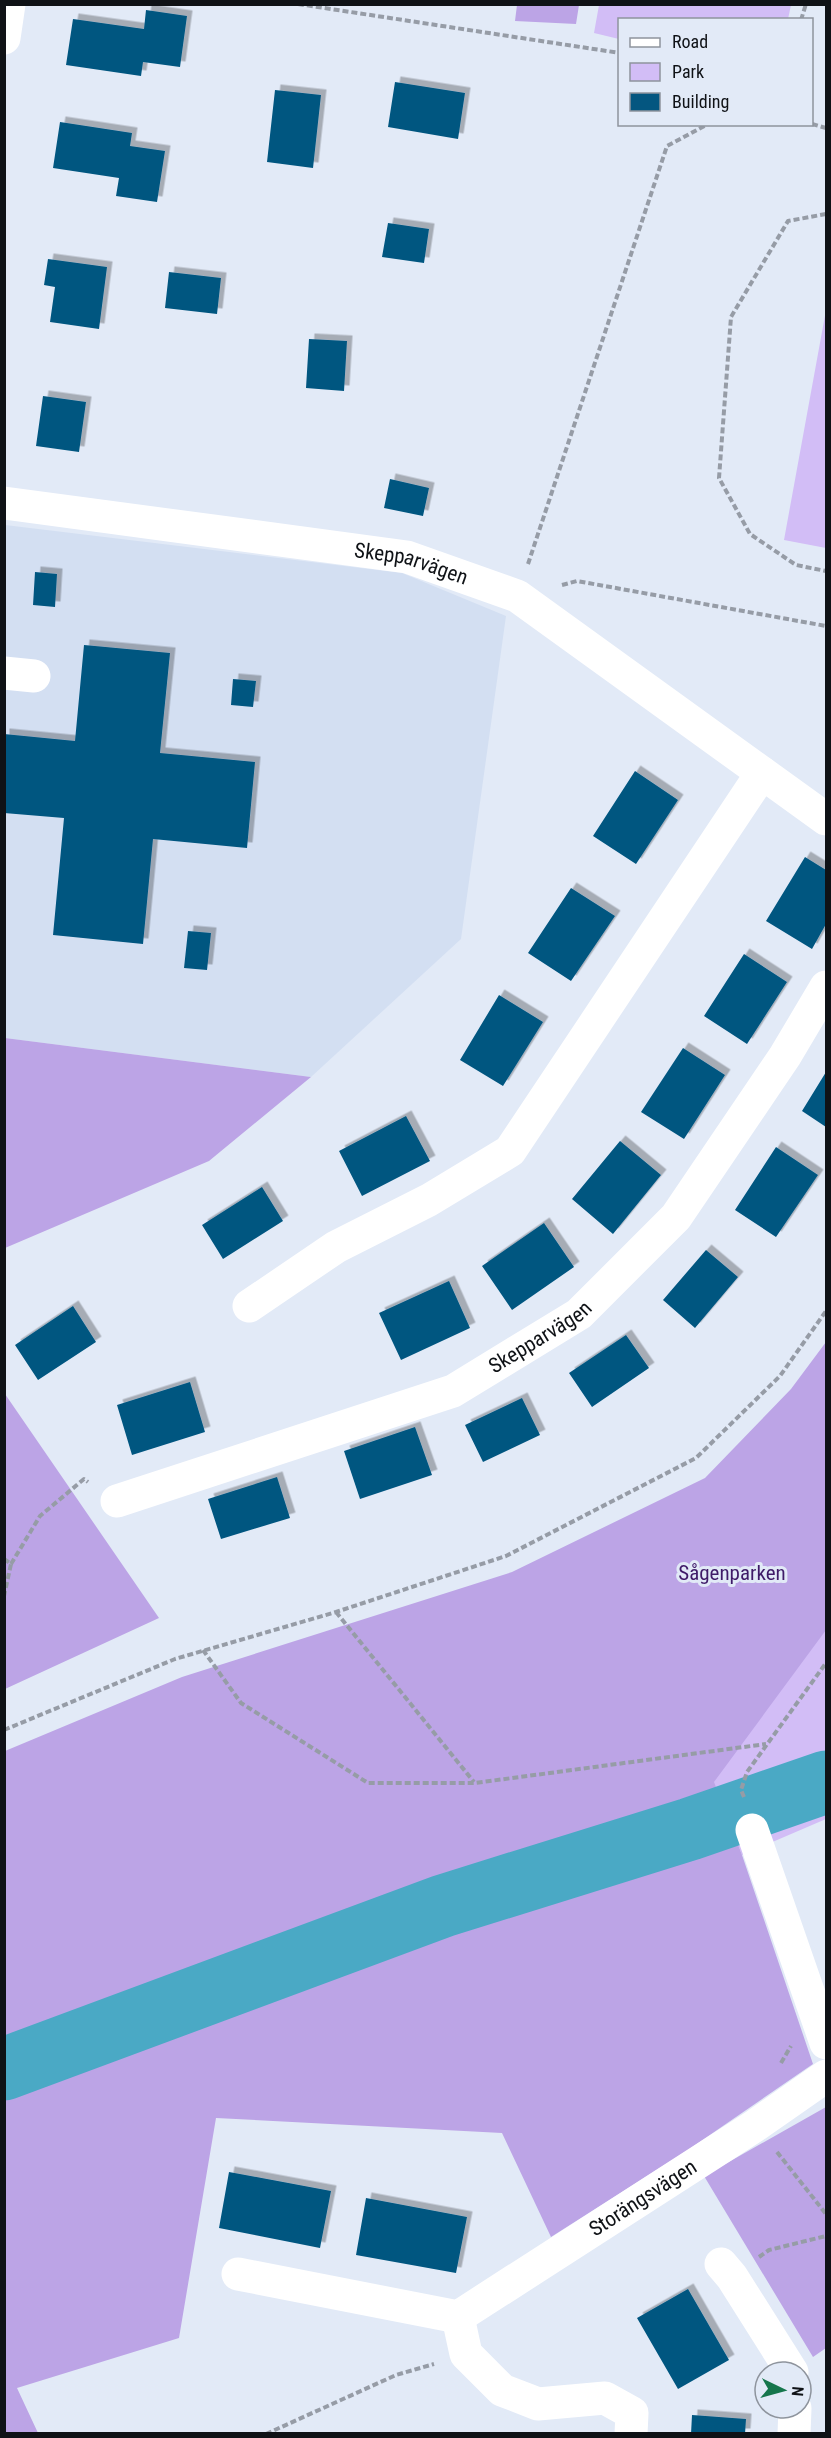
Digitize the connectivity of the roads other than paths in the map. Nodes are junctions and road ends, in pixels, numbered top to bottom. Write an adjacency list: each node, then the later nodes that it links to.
1 (9, 4): 2 (street)
2 (4, 38)
3 (4, 503): 4 (street, Skepparvägen)
4 (762, 773): 5 (street, Skepparvägen); 7 (street)
5 (826, 819)
6 (826, 987): 8 (street, Skepparvägen)
7 (249, 1306)
8 (117, 1501)
9 (752, 1830): 10 (street)
10 (826, 2043)
11 (826, 2076): 14 (street, Storängsvägen)
12 (721, 2264): 15 (street)
13 (238, 2274): 14 (street)
14 (458, 2317): 16 (street)
15 (784, 2360)
16 (631, 2433)

